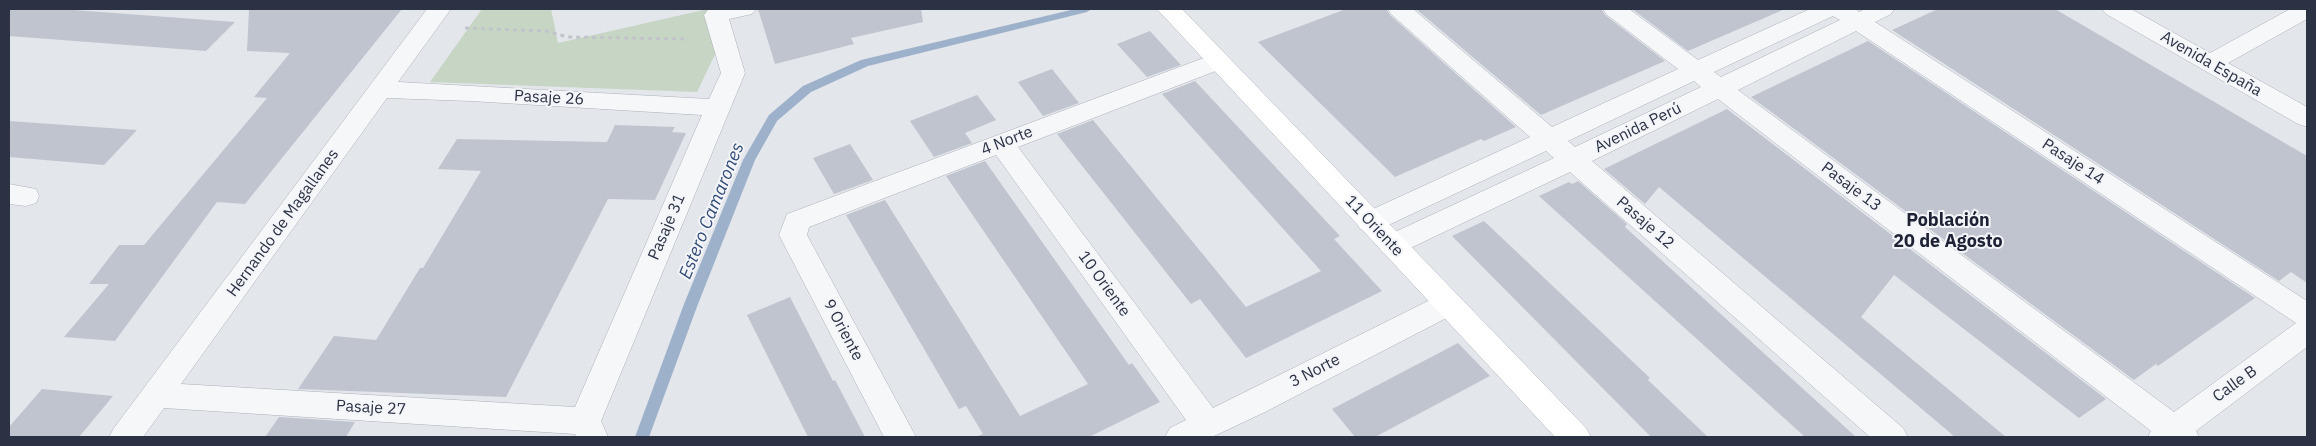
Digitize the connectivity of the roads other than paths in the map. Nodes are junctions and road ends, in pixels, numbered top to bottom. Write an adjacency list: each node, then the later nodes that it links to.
1 (744, 9): 16 (street, Pasaje 31)
2 (1400, 9): 18 (street, Pasaje 12)
3 (1614, 9): 13 (street, Pasaje 13)
4 (1829, 9): 13 (street, Avenida Perú)
5 (1883, 9): 9 (street, Avenida Perú)
6 (2114, 9): 12 (street, Avenida España)
7 (2307, 10): 12 (street)
8 (1171, 12): 11 (street, 11 Oriente)
9 (1849, 15): 14 (street, Avenida Perú); 25 (street, Pasaje 14)
10 (433, 17): 15 (street, Hernando de Magallanes)
11 (1217, 61): 19 (street, 4 Norte); 22 (street, 11 Oriente)
12 (2210, 63): 17 (street, Avenida España)
13 (1696, 70): 14 (street, Pasaje 13); 18 (street, Avenida Perú)
14 (1719, 88): 20 (street, Avenida Perú); 30 (street, Pasaje 13)
15 (381, 90): 16 (street, Pasaje 26); 27 (street, Hernando de Magallanes)
16 (718, 108): 28 (street, Pasaje 31)
17 (2307, 118)
18 (1549, 140): 20 (street, Pasaje 12); 22 (street, Avenida Perú)
19 (1001, 143): 21 (street, 4 Norte); 29 (street, 10 Oriente)
20 (1572, 160): 23 (street, Avenida Perú); 34 (street, Pasaje 12)
21 (797, 221): 32 (street, 9 Oriente)
22 (1370, 222): 23 (street, 11 Oriente)
23 (1392, 245): 24 (street, 11 Oriente)
24 (1448, 304): 29 (street, 3 Norte); 33 (street, 11 Oriente)
25 (2307, 316)
26 (2307, 331): 30 (street, Calle B)
27 (156, 395): 28 (street, Pasaje 27); 31 (street, Hernando de Magallanes)
28 (589, 429)
29 (1194, 431)
30 (2173, 435)
31 (125, 437)
32 (900, 437)
33 (1575, 437)
34 (1892, 437)

